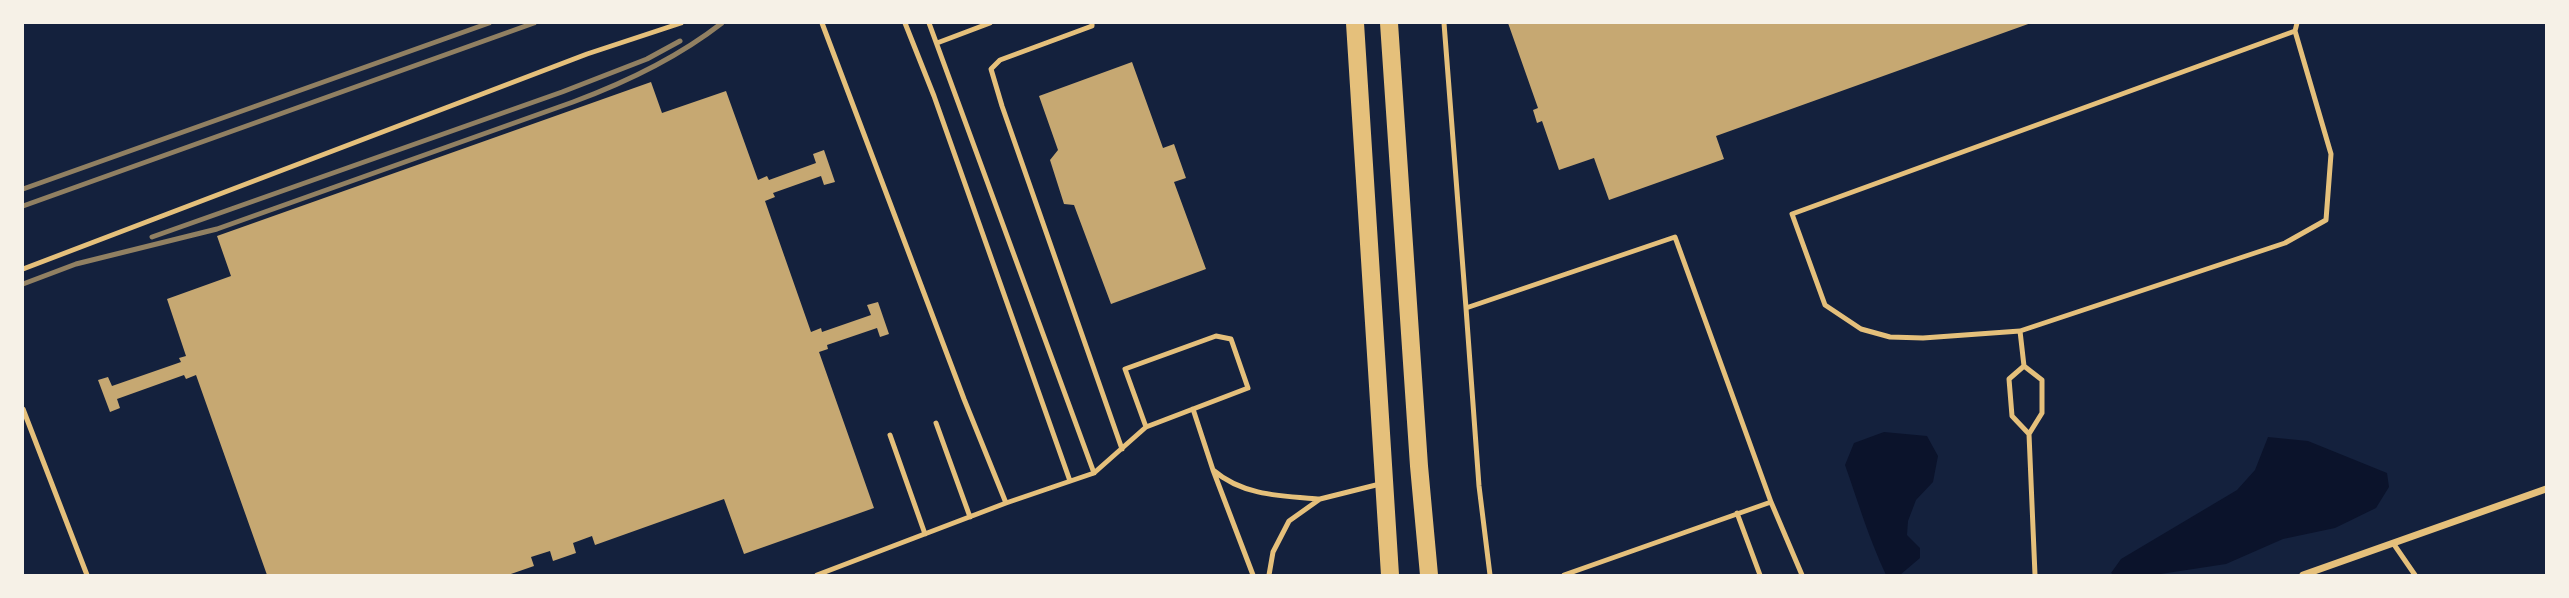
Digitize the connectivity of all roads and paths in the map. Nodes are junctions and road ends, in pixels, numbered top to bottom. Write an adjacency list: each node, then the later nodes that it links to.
1 (681, 23): 13 (lane)
2 (822, 23): 31 (lane)
3 (905, 23): 26 (lane)
4 (929, 23): 12 (lane)
5 (990, 23): 12 (lane)
6 (1092, 23): 23 (lane)
7 (1355, 23): 27 (main road)
8 (1389, 23): 41 (main road)
9 (1444, 23): 14 (lane)
10 (2297, 23): 11 (lane)
11 (2295, 31): 15 (lane); 15 (lane)
12 (937, 43): 25 (lane)
13 (23, 269)
14 (1466, 309): 30 (lane); 42 (lane)
15 (2020, 331): 16 (lane)
16 (2024, 366): 22 (lane); 22 (lane)
17 (23, 409): 36 (lane)
18 (1193, 409): 20 (lane); 20 (lane); 24 (lane)
19 (936, 423): 33 (lane)
20 (1146, 427): 23 (lane)
21 (890, 435): 34 (lane)
22 (2029, 435): 46 (lane)
23 (1122, 449): 25 (lane)
24 (1213, 470): 29 (lane); 38 (lane)
25 (1094, 473): 26 (lane)
26 (1070, 481): 31 (lane)
27 (1383, 483): 29 (lane); 40 (main road)
28 (2546, 489): 35 (street)
29 (1320, 499): 39 (lane)
30 (1771, 502): 32 (lane); 45 (lane)
31 (1006, 503): 33 (lane)
32 (1737, 513): 43 (lane); 44 (lane)
33 (970, 517): 34 (lane)
34 (925, 534): 37 (lane)
35 (2393, 542): 47 (street); 48 (lane)
36 (86, 575)
37 (817, 575)
38 (1253, 575)
39 (1269, 575)
40 (1390, 575)
41 (1429, 575)
42 (1490, 575)
43 (1564, 575)
44 (1760, 575)
45 (1802, 575)
46 (2035, 575)
47 (2303, 575)
48 (2415, 575)

